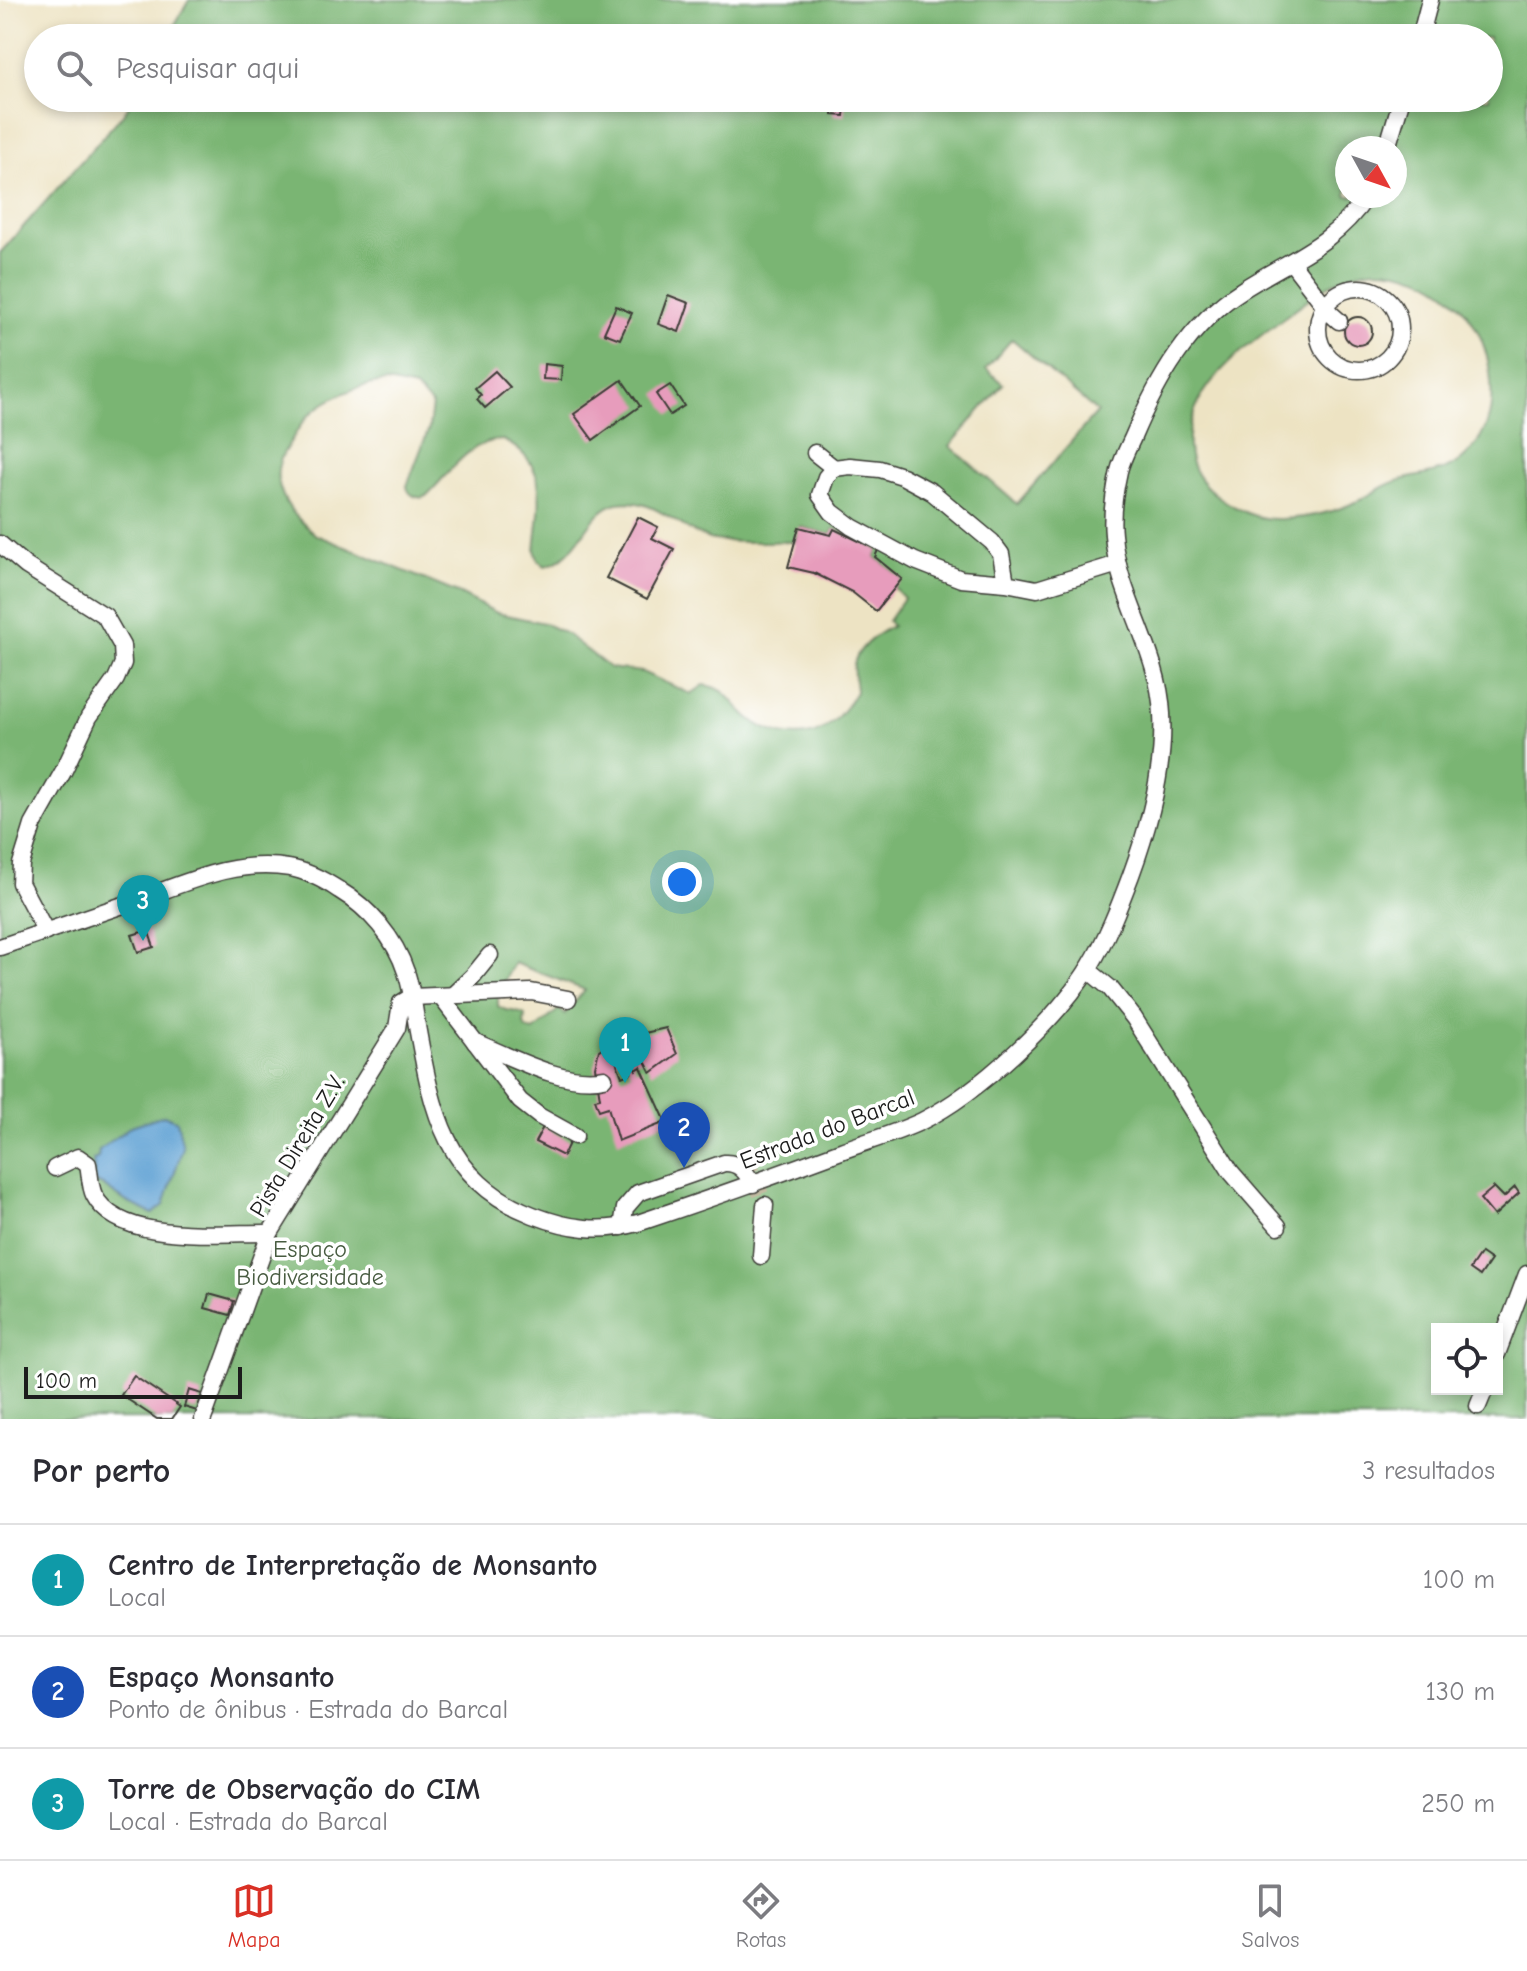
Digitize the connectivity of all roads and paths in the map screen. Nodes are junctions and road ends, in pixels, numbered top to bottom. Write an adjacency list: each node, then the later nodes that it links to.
1 (1430, 0): 2 (street)
2 (1424, 24)
3 (1398, 112): 4 (street)
4 (1391, 136)
5 (1357, 208): 6 (street, Estrada do Barcal)
6 (1292, 263): 7 (street); 12 (street, Estrada do Barcal)
7 (1324, 305): 7 (street); 8 (street)
8 (1339, 321)
9 (815, 453): 10 (street)
10 (834, 468): 13 (street); 13 (street)
11 (0, 544): 14 (street)
12 (1118, 564): 13 (street); 17 (street, Estrada do Barcal)
13 (1006, 583)
14 (46, 932): 15 (street, Estrada do Barcal); 19 (street, Estrada do Barcal)
15 (0, 947)
16 (490, 955): 18 (street)
17 (1088, 970): 25 (street, Estrada do Barcal); 27 (street)
18 (447, 996): 19 (street); 20 (street); 21 (street)
19 (411, 997): 28 (street, Estrada do Barcal); 29 (street, Pista Direita Z.V.)
20 (568, 999)
21 (473, 1042): 22 (street); 23 (street)
22 (604, 1078)
23 (575, 1136)
24 (55, 1168): 29 (street)
25 (753, 1184): 28 (street, Estrada do Barcal); 28 (street)
26 (765, 1205): 30 (street)
27 (1278, 1226)
28 (622, 1227)
29 (270, 1233): 35 (street, Pista Direita Z.V.)
30 (761, 1256)
31 (1527, 1274): 32 (street)
32 (1503, 1338)
33 (1483, 1395): 34 (street)
34 (1478, 1406)
35 (203, 1419)

